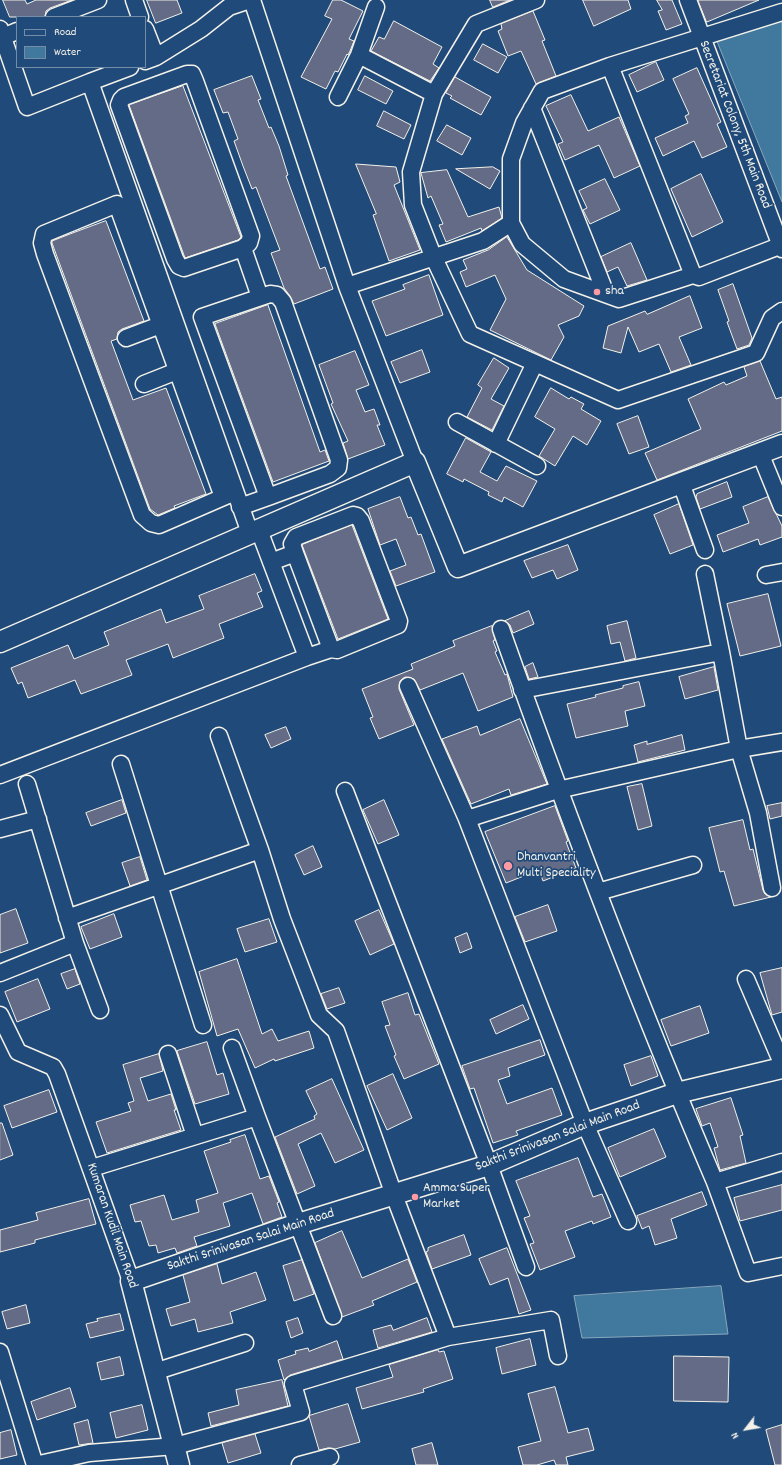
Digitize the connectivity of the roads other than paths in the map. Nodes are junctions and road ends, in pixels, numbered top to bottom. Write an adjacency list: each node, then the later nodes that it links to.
1 (98, 0): 8 (street)
2 (134, 0): 9 (street)
3 (251, 0): 14 (street); 33 (street)
4 (536, 0): 20 (street)
5 (688, 0): 12 (street, Secretariat Colony, 5th Main Road)
6 (376, 7): 13 (street)
7 (782, 12): 12 (street)
8 (57, 16)
9 (140, 16)
10 (7, 32): 15 (street)
11 (146, 35): 14 (street)
12 (701, 38): 16 (street); 27 (street, Secretariat Colony, 5th Main Road)
13 (359, 55): 20 (street); 21 (street)
14 (150, 59)
15 (16, 66)
16 (610, 66): 23 (street); 32 (street)
17 (17, 68): 19 (street)
18 (127, 68): 19 (street)
19 (90, 82): 24 (street)
20 (434, 94): 29 (street)
21 (338, 97)
22 (119, 106): 24 (street); 28 (street); 30 (street)
23 (532, 108): 26 (street); 34 (street)
24 (101, 112): 25 (street)
25 (124, 201): 31 (street); 38 (street); 50 (street)
26 (511, 223): 29 (street); 34 (street)
27 (782, 246): 32 (street)
28 (243, 248): 30 (street); 35 (street)
29 (433, 256): 33 (street); 40 (street)
30 (175, 259): 31 (street)
31 (155, 266): 38 (street)
32 (693, 275): 34 (street)
33 (347, 286): 47 (street)
34 (606, 294)
35 (260, 297): 37 (street); 51 (street)
36 (782, 310): 40 (street)
37 (202, 317): 38 (street); 51 (street)
38 (170, 324): 39 (street); 41 (street)
39 (126, 338)
40 (535, 363): 44 (street)
41 (184, 368): 42 (street); 50 (street)
42 (144, 384)
43 (457, 422): 44 (street)
44 (496, 444): 48 (street)
45 (782, 445): 46 (street)
46 (760, 453): 49 (street); 53 (street)
47 (415, 462): 49 (street); 54 (street)
48 (537, 466)
49 (681, 483): 55 (street)
50 (229, 495): 52 (street)
51 (268, 497): 52 (street)
52 (240, 507): 54 (street)
53 (782, 507)
54 (254, 531): 57 (street); 62 (street)
55 (705, 550)
56 (295, 553): 57 (street); 63 (street); 63 (street)
57 (271, 562): 65 (street)
58 (782, 572): 60 (street)
59 (705, 574): 64 (street)
60 (766, 575)
61 (500, 629): 67 (street)
62 (0, 642)
63 (331, 649): 65 (street)
64 (721, 652): 67 (street); 70 (street)
65 (307, 657): 72 (street)
66 (408, 686): 77 (street)
67 (522, 690): 74 (street)
68 (219, 736): 79 (street)
69 (782, 742): 70 (street)
70 (739, 749): 74 (street); 82 (street)
71 (121, 764): 81 (street)
72 (0, 775)
73 (27, 784): 76 (street)
74 (558, 790): 77 (street); 83 (street)
75 (345, 791): 100 (street)
76 (38, 819): 78 (street); 84 (street)
77 (467, 819): 97 (street)
78 (0, 829)
79 (260, 850): 81 (street); 103 (street)
80 (692, 865): 83 (street)
81 (160, 885): 84 (street); 90 (street)
82 (772, 888)
83 (598, 892): 95 (street)
84 (67, 918): 85 (street)
85 (76, 943): 86 (street); 88 (street)
86 (0, 973)
87 (746, 979): 93 (street)
88 (100, 1010)
89 (0, 1015): 101 (street, Kumaran Kudil Main Road)
90 (203, 1025)
91 (232, 1048): 96 (street)
92 (168, 1054): 98 (street)
93 (782, 1063)
94 (782, 1068): 95 (street, Sakthi Srinivasan Salai Main Road)
95 (677, 1093): 97 (street, Sakthi Srinivasan Salai Main Road); 102 (street)
96 (257, 1117): 98 (street); 105 (street)
97 (585, 1124): 100 (street, Sakthi Srinivasan Salai Main Road); 104 (street)
98 (195, 1136): 101 (street)
99 (782, 1162): 102 (street)
100 (489, 1165): 103 (street, Sakthi Srinivasan Salai Main Road); 107 (street)
101 (92, 1168): 108 (street, Kumaran Kudil Main Road)
102 (715, 1182): 106 (street)
103 (394, 1195): 105 (street, Sakthi Srinivasan Salai Main Road); 110 (street)
104 (628, 1221)
105 (298, 1224): 108 (street, Sakthi Srinivasan Salai Main Road); 109 (street)
106 (782, 1266)
107 (526, 1267)
108 (131, 1281): 114 (street, Kumaran Kudil Main Road)
109 (332, 1316)
110 (448, 1337): 113 (street); 115 (street)
111 (246, 1343): 114 (street)
112 (0, 1352): 117 (street)
113 (558, 1356)
114 (154, 1372): 115 (street, Kumaran Kudil Main Road)
115 (175, 1446): 117 (street); 118 (street, Kumaran Kudil Main Road)
116 (330, 1457): 119 (street)
117 (35, 1465)
118 (180, 1465)
119 (300, 1465)

